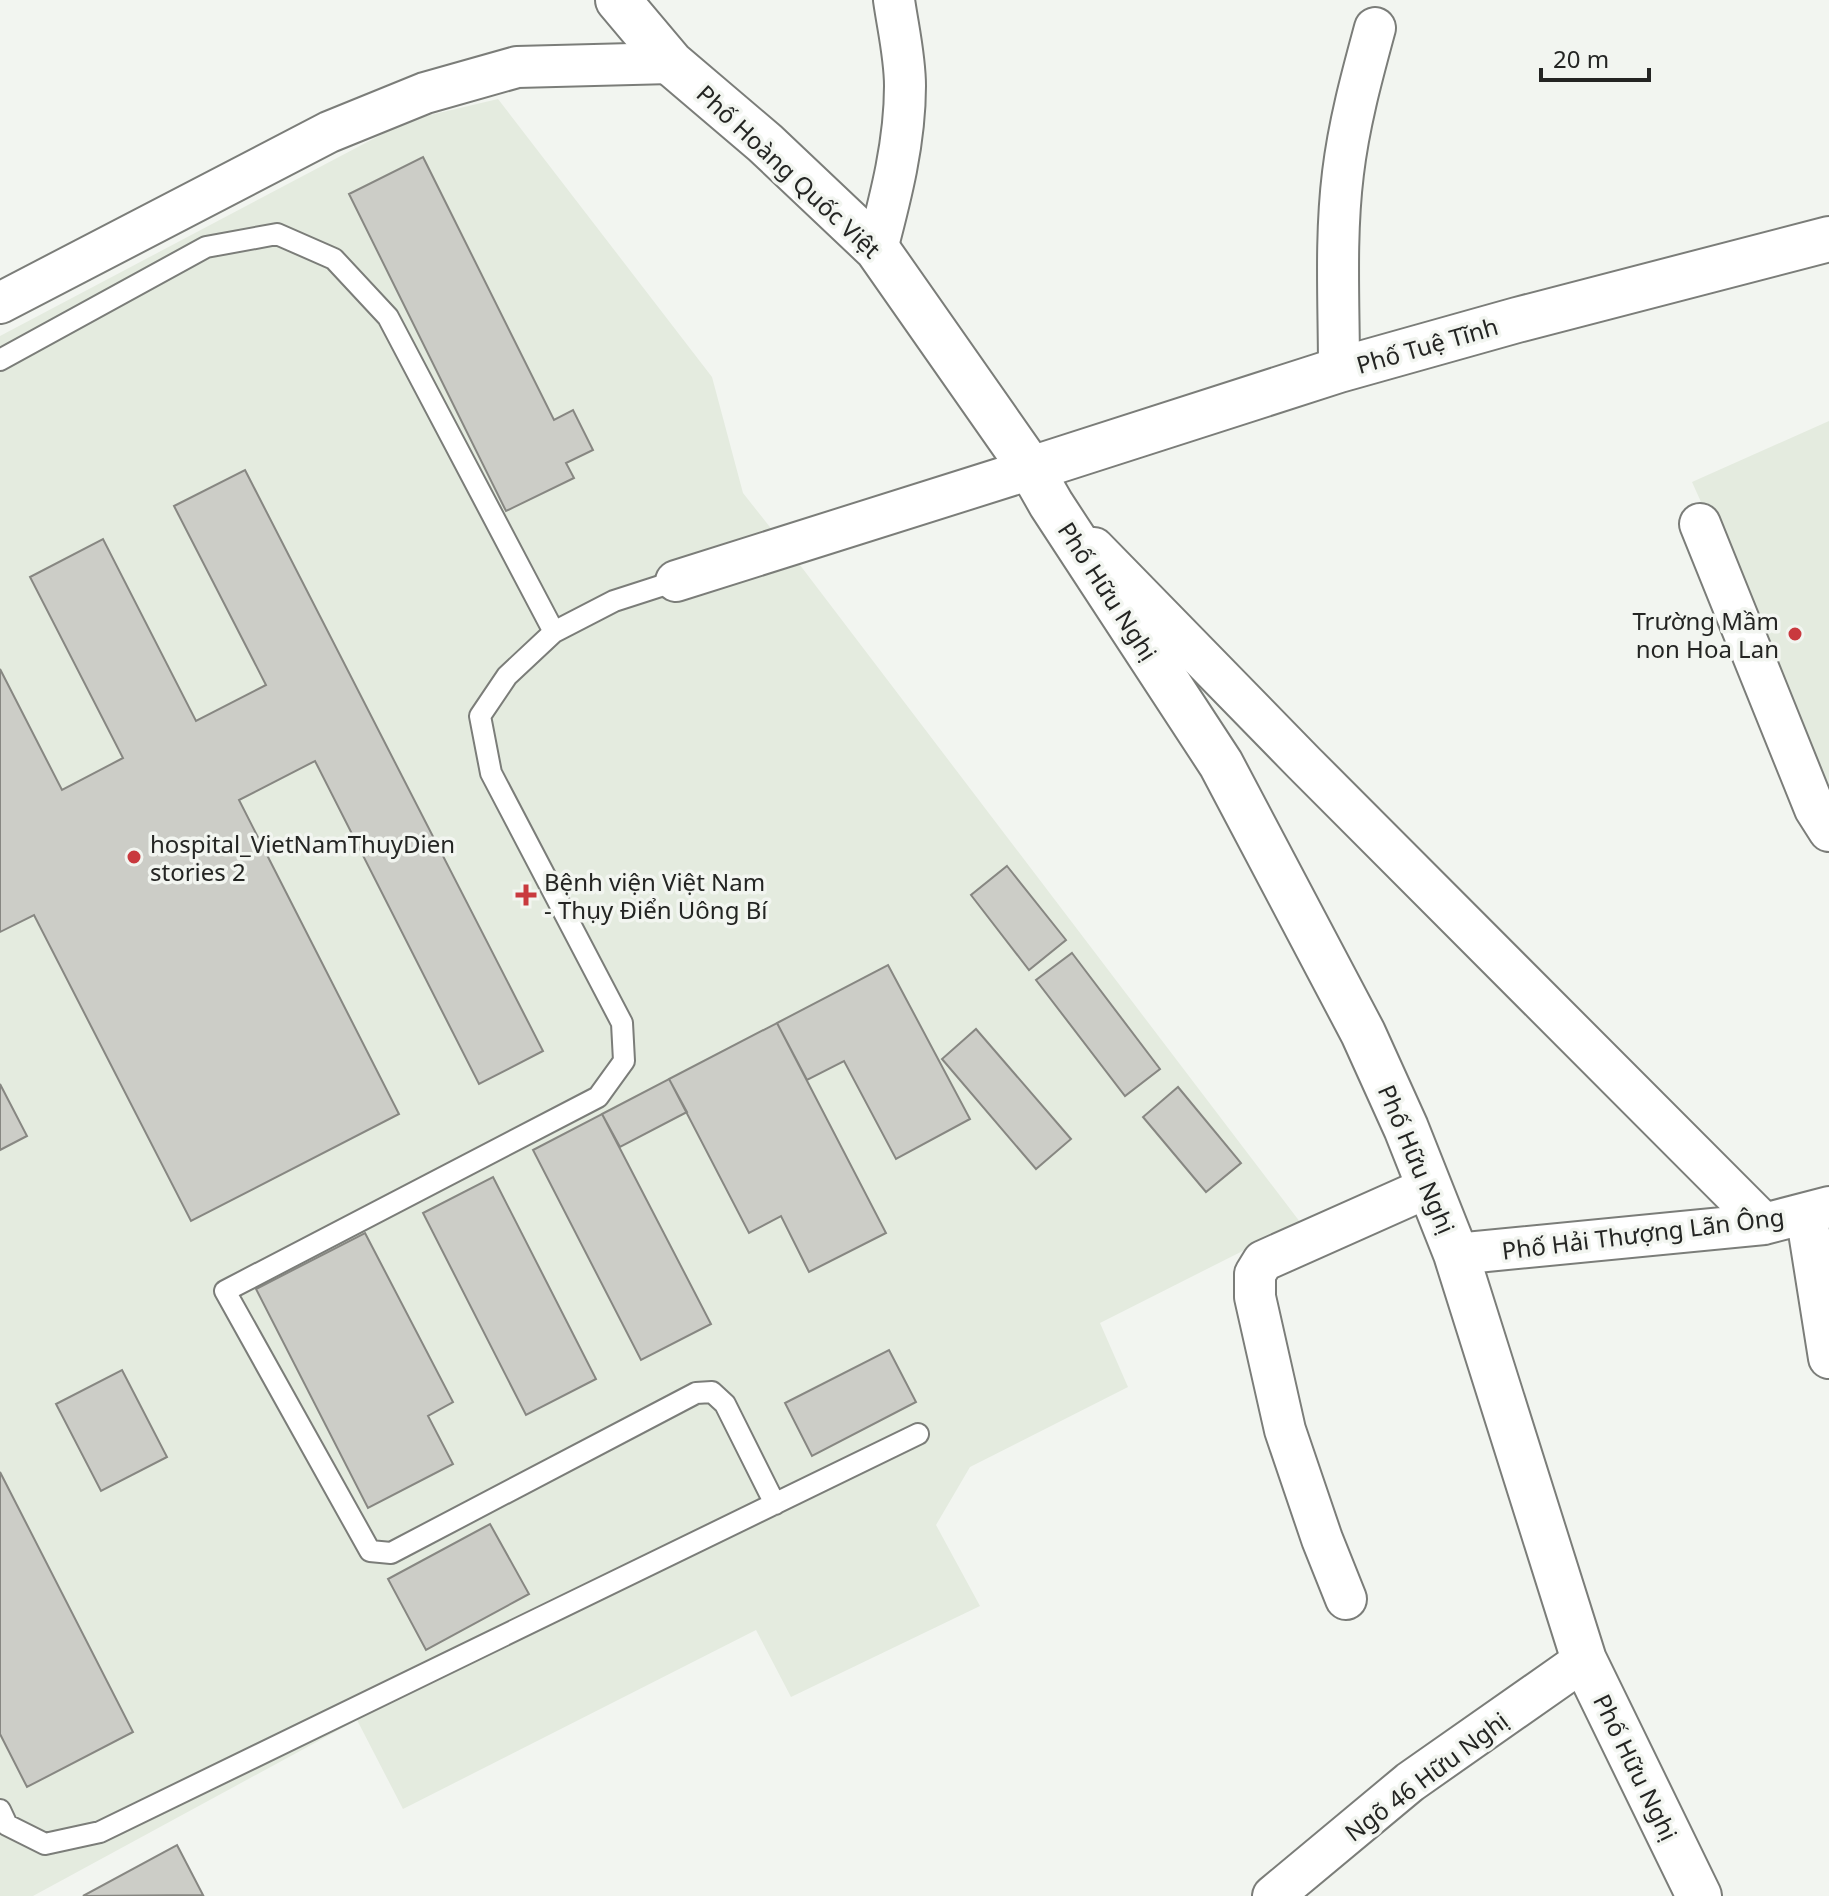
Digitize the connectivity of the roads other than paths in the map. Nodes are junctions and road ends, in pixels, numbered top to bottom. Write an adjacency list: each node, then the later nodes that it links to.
1 (618, 0): 4 (main road, Phố Hoàng Quốc Việt)
2 (894, 0): 6 (street)
3 (1375, 28): 9 (street)
4 (671, 63): 6 (main road, Phố Hoàng Quốc Việt); 7 (street)
5 (1829, 239): 9 (main road, Phố Tuệ Tĩnh)
6 (877, 249): 10 (main road, Phố Hoàng Quốc Việt)
7 (0, 303)
8 (0, 360): 13 (lane)
9 (1339, 370): 10 (main road, Phố Tuệ Tĩnh)
10 (1041, 486): 12 (street); 15 (main road, Phố Hữu Nghị); 17 (street)
11 (1700, 524): 14 (street)
12 (676, 581): 13 (lane)
13 (554, 632): 21 (lane)
14 (1829, 831)
15 (1429, 1187): 18 (main road, Phố Hữu Nghị); 22 (street)
16 (1818, 1210): 17 (street, Phố Hải Thượng Lãn Ông); 19 (street)
17 (1764, 1224): 18 (street, Phố Hải Thượng Lãn Ông)
18 (1456, 1254): 23 (main road, Phố Hữu Nghị)
19 (1829, 1358)
20 (918, 1434): 21 (lane)
21 (775, 1504): 24 (lane)
22 (1346, 1599)
23 (1584, 1660): 25 (street, Ngõ 46 Hữu Nghị); 26 (main road, Phố Hữu Nghị)
24 (0, 1810)
25 (1273, 1896)
26 (1699, 1896)

